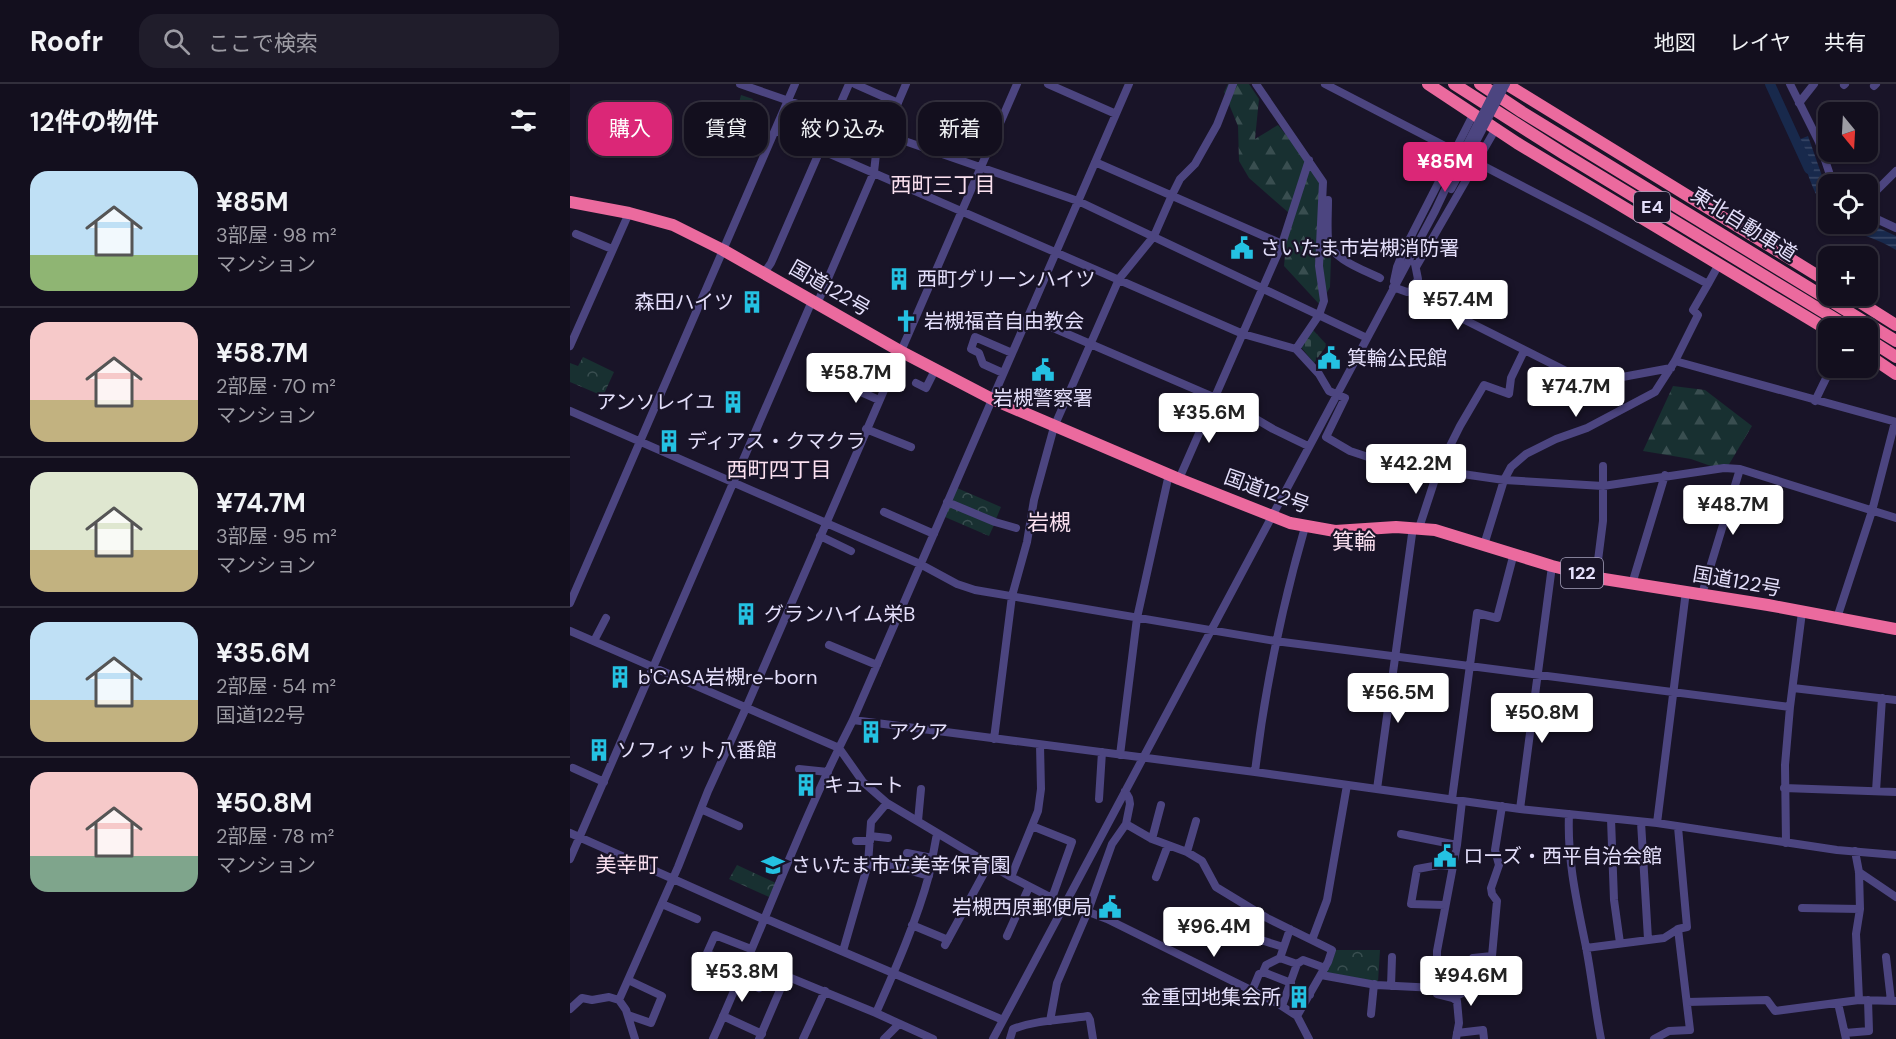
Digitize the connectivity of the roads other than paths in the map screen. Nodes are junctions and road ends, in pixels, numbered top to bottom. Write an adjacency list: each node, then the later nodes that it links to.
1 (741, 84): 20 (street)
2 (795, 84): 20 (street)
3 (849, 84): 22 (street)
4 (855, 84): 23 (street)
5 (906, 84): 24 (street)
6 (1017, 84): 39 (street)
7 (1048, 84): 26 (street)
8 (1128, 84): 26 (street)
9 (1233, 84): 45 (street)
10 (1256, 84): 36 (street)
11 (1325, 84): 35 (street)
12 (1428, 84): 27 (highway)
13 (1454, 84): 73 (highway, 東北自動車道 / E4)
14 (1479, 84): 78 (highway, 東北自動車道 / E4)
15 (1498, 84): 35 (street, bridge)
16 (1506, 84): 19 (highway); 35 (street, bridge)
17 (1790, 84): 25 (street)
18 (1814, 84): 25 (street)
19 (1522, 89): 62 (highway)
20 (788, 100): 21 (street); 28 (street)
21 (794, 102)
22 (841, 102)
23 (896, 102)
24 (898, 102)
25 (1799, 104): 42 (street)
26 (1116, 114): 37 (street)
27 (1473, 115): 29 (highway); 35 (street)
28 (775, 130): 30 (street); 56 (street)
29 (1495, 130): 38 (street); 59 (highway)
30 (780, 132)
31 (906, 141): 39 (street)
32 (818, 156): 61 (street)
33 (839, 156): 41 (street)
34 (876, 156): 41 (street)
35 (1460, 157): 38 (street); 58 (street); 66 (street)
36 (1309, 160): 43 (street); 54 (street)
37 (1095, 162): 45 (street); 46 (street)
38 (1477, 163): 60 (street); 65 (street)
39 (980, 167): 46 (street); 48 (street)
40 (1896, 171): 44 (street)
41 (874, 172): 48 (street); 69 (street)
42 (1830, 174)
43 (1323, 182): 63 (street); 71 (street)
44 (1878, 189)
45 (1172, 195): 53 (street); 54 (street)
46 (1078, 201): 53 (street); 57 (street)
47 (570, 202): 49 (highway, 国道122号 / 122)
48 (961, 211): 57 (street); 83 (street)
49 (629, 213): 55 (street); 56 (highway, 国道122号 / 122)
50 (1878, 220): 51 (street)
51 (1896, 228)
52 (576, 234): 55 (street)
53 (1154, 236): 64 (street); 67 (street)
54 (1282, 244): 67 (street)
55 (612, 249): 81 (street)
56 (723, 250): 61 (highway, 国道122号 / 122); 104 (street)
57 (1056, 251): 64 (street); 72 (street)
58 (1410, 256): 60 (street); 66 (street)
59 (1719, 264): 65 (street); 74 (highway)
60 (1416, 267): 68 (street)
61 (764, 273): 69 (highway, 国道122号 / 122)
62 (1818, 276)
63 (1380, 278)
64 (1119, 279): 76 (street); 79 (street)
65 (1708, 284): 88 (street)
66 (1393, 287): 68 (street); 77 (street)
67 (1262, 288): 71 (street); 76 (street)
68 (1412, 291): 84 (street)
69 (814, 303): 83 (highway, 国道122号 / 122); 113 (street)
70 (1866, 306): 75 (highway)
71 (1319, 315): 77 (street); 82 (street)
72 (1028, 317): 79 (street); 85 (street)
73 (1834, 318)
74 (1818, 324)
75 (1896, 325)
76 (1243, 334): 82 (street); 97 (street)
77 (1367, 338): 95 (street)
78 (1896, 341)
79 (1090, 344): 97 (street); 102 (street)
80 (1878, 345): 86 (highway)
81 (570, 346)
82 (1296, 350): 95 (street)
83 (900, 351): 89 (highway, 国道122号 / 122); 98 (street)
84 (1524, 351): 88 (street); 109 (street)
85 (1012, 353): 90 (street); 90 (street)
86 (1896, 357)
87 (1878, 362): 91 (highway)
88 (1673, 365): 99 (street); 112 (street)
89 (935, 370): 93 (street); 96 (highway, 国道122号 / 122)
90 (1003, 373): 96 (street)
91 (1896, 374)
92 (1826, 378): 99 (street)
93 (916, 383)
94 (843, 384): 98 (street)
95 (1336, 394): 105 (street); 109 (street)
96 (992, 399): 102 (highway, 国道122号 / 122); 115 (street)
97 (1215, 399): 105 (street); 110 (street)
98 (879, 400): 103 (street)
99 (1815, 401): 101 (street)
100 (570, 411): 104 (street)
101 (1896, 422): 116 (street)
102 (1054, 427): 110 (highway, 国道122号 / 122); 135 (street)
103 (866, 429): 106 (street); 120 (street)
104 (639, 442): 113 (street); 136 (street)
105 (1308, 446): 118 (street)
106 (910, 447)
107 (1603, 466): 114 (street)
108 (1740, 469): 111 (street); 116 (street); 134 (street)
109 (1438, 470): 112 (street); 123 (street)
110 (1174, 476): 118 (highway, 国道122号 / 122); 139 (street)
111 (1665, 476): 114 (street); 132 (street)
112 (1504, 480): 114 (street); 126 (street)
113 (733, 482): 120 (street); 149 (street)
114 (1603, 486): 131 (street)
115 (947, 502): 122 (street); 124 (street)
116 (1872, 511): 119 (street); 140 (street)
117 (884, 512): 124 (street)
118 (1272, 516): 121 (highway, 国道122号 / 122); 142 (street)
119 (1896, 518)
120 (827, 523): 125 (street); 129 (street)
121 (1305, 527): 123 (highway, 国道122号 / 122); 145 (street)
122 (1016, 528)
123 (1416, 528): 126 (highway, 国道122号 / 122); 147 (street)
124 (934, 534): 129 (street)
125 (820, 536): 127 (street); 157 (street)
126 (1484, 545): 128 (highway, 国道122号 / 122)
127 (851, 551)
128 (1514, 553): 130 (highway, 国道122号 / 122); 150 (street)
129 (920, 564): 135 (street); 148 (street)
130 (1552, 566): 131 (highway, 国道122号 / 122); 151 (street)
131 (1596, 576): 132 (highway, 国道122号 / 122)
132 (1632, 584): 133 (highway, 国道122号 / 122)
133 (1686, 591): 134 (highway, 国道122号 / 122); 153 (street)
134 (1702, 594): 137 (highway, 国道122号 / 122)
135 (1012, 596): 139 (street); 159 (street)
136 (570, 603)
137 (1802, 612): 140 (highway, 国道122号 / 122); 152 (street)
138 (606, 618): 144 (street)
139 (1137, 618): 142 (street); 163 (street)
140 (1837, 618): 141 (highway, 国道122号 / 122)
141 (1896, 629)
142 (1211, 630): 145 (street); 164 (street)
143 (570, 631): 144 (street)
144 (594, 641): 149 (street)
145 (1275, 641): 147 (street); 168 (street)
146 (829, 645): 148 (street)
147 (1395, 657): 150 (street); 173 (street)
148 (877, 665): 158 (street)
149 (654, 666): 157 (street); 169 (street)
150 (1470, 666): 151 (street); 178 (street)
151 (1538, 675): 153 (street); 184 (street)
152 (1792, 688): 154 (street); 156 (street)
153 (1672, 692): 156 (street); 191 (street)
154 (1882, 698): 155 (street); 175 (street)
155 (1896, 700)
156 (1790, 707): 171 (street)
157 (746, 708): 161 (street); 183 (street)
158 (853, 720): 159 (street); 161 (street)
159 (994, 739): 160 (street)
160 (1040, 745): 162 (street); 193 (street)
161 (839, 748): 167 (street); 180 (street)
162 (1102, 752): 163 (street); 177 (street)
163 (1120, 755): 164 (street)
164 (1143, 758): 168 (street); 174 (street)
165 (573, 768): 169 (street)
166 (799, 769): 167 (street)
167 (828, 772): 230 (street)
168 (1255, 772): 170 (street)
169 (604, 782): 198 (street)
170 (1347, 785): 173 (street); 238 (street)
171 (1784, 788): 175 (street); 203 (street)
172 (921, 789): 187 (street)
173 (1377, 789): 178 (street)
174 (1125, 791): 190 (street); 224 (street)
175 (1876, 791): 176 (street)
176 (1896, 792)
177 (1099, 799)
178 (1452, 799): 179 (street)
179 (1462, 801): 182 (street); 205 (street)
180 (887, 803): 187 (street); 200 (street)
181 (1161, 805): 201 (street)
182 (1502, 806): 184 (street); 264 (street)
183 (701, 809): 192 (street); 218 (street)
184 (1520, 809): 185 (street)
185 (1569, 814): 186 (street); 241 (street)
186 (1611, 819): 189 (street); 239 (street)
187 (918, 821): 196 (street)
188 (1196, 821): 207 (street)
189 (1641, 822): 191 (street); 237 (street)
190 (1126, 824): 201 (street); 229 (street)
191 (1657, 824): 194 (street)
192 (739, 826)
193 (1032, 826): 219 (street); 223 (street)
194 (1678, 826): 203 (street); 234 (street)
195 (570, 833): 198 (street)
196 (937, 834): 210 (street); 213 (street)
197 (1401, 834): 205 (street)
198 (580, 837): 211 (street); 218 (street)
199 (888, 838): 200 (street)
200 (870, 839): 202 (street); 212 (street)
201 (1152, 839): 204 (street)
202 (856, 841)
203 (1786, 843): 206 (street)
204 (1168, 845): 207 (street); 220 (street)
205 (1457, 845): 215 (street)
206 (1855, 850): 209 (street); 216 (street)
207 (1187, 852): 233 (street)
208 (906, 853): 210 (street)
209 (1894, 855): 214 (street)
210 (932, 858): 217 (street)
211 (570, 859)
212 (867, 864): 217 (street); 242 (street)
213 (989, 864): 219 (street); 232 (street)
214 (1896, 865)
215 (1452, 866): 226 (street); 226 (street)
216 (1859, 872): 222 (street); 228 (street)
217 (929, 876): 232 (street)
218 (673, 878): 225 (street); 230 (street)
219 (1011, 878): 221 (street)
220 (1156, 878)
221 (1029, 887): 223 (street); 235 (street)
222 (1896, 897)
223 (1052, 898): 224 (street)
224 (1065, 903): 229 (street); 279 (street)
225 (662, 904): 231 (street); 254 (street)
226 (1445, 905): 259 (street)
227 (1802, 908): 228 (street)
228 (1860, 909): 267 (street)
229 (1088, 911): 261 (street); 278 (street)
230 (764, 918): 242 (street); 243 (street)
231 (697, 919)
232 (912, 924): 251 (street)
233 (1290, 929): 238 (street); 240 (street)
234 (1678, 929): 237 (street); 269 (street)
235 (1007, 936)
236 (1258, 939): 240 (street)
237 (1648, 939): 239 (street)
238 (1312, 940): 249 (street)
239 (1620, 943): 241 (street)
240 (1283, 947): 246 (street)
241 (1586, 948): 295 (street)
242 (843, 951): 251 (street)
243 (750, 953): 252 (street); 253 (street); 253 (street)
244 (1392, 957): 257 (street)
245 (1886, 957): 268 (street)
246 (1280, 958): 248 (street); 250 (street)
247 (698, 964): 253 (street)
248 (1298, 964): 249 (street); 256 (street)
249 (1323, 971): 255 (street); 262 (street)
250 (1263, 972): 256 (street); 261 (street)
251 (894, 973): 273 (street); 279 (street)
252 (786, 976): 260 (street); 284 (street)
253 (740, 977): 258 (street); 276 (street)
254 (627, 981): 266 (street); 275 (street)
255 (1374, 984): 257 (street); 274 (street)
256 (1290, 985): 262 (street); 271 (street)
257 (1391, 986): 259 (street)
258 (759, 988)
259 (1436, 988): 264 (street)
260 (825, 991): 273 (street); 287 (street)
261 (1252, 992): 271 (street)
262 (1310, 995): 277 (street)
263 (570, 996): 265 (street)
264 (1453, 998): 282 (street)
265 (582, 999): 266 (street); 272 (street)
266 (620, 1000): 275 (street)
267 (1864, 1000): 268 (street); 270 (street); 283 (street)
268 (1893, 1001)
269 (1687, 1002): 270 (street); 296 (street)
270 (1838, 1003): 283 (street)
271 (1282, 1006): 277 (street)
272 (570, 1009)
273 (876, 1013): 280 (street)
274 (1371, 1014)
275 (628, 1016): 285 (street)
276 (723, 1016): 284 (street); 286 (street)
277 (1297, 1016): 293 (street)
278 (1050, 1021): 281 (street); 292 (street)
279 (1002, 1022): 281 (street); 290 (street)
280 (899, 1024): 288 (street); 289 (street)
281 (1013, 1029): 291 (street)
282 (1456, 1036): 294 (street)
283 (1846, 1036)
284 (761, 1037)
285 (635, 1039)
286 (713, 1039)
287 (803, 1039)
288 (884, 1039)
289 (933, 1039)
290 (993, 1039)
291 (1010, 1039)
292 (1093, 1039)
293 (1309, 1039)
294 (1484, 1039)
295 (1600, 1039)
296 (1654, 1039)

